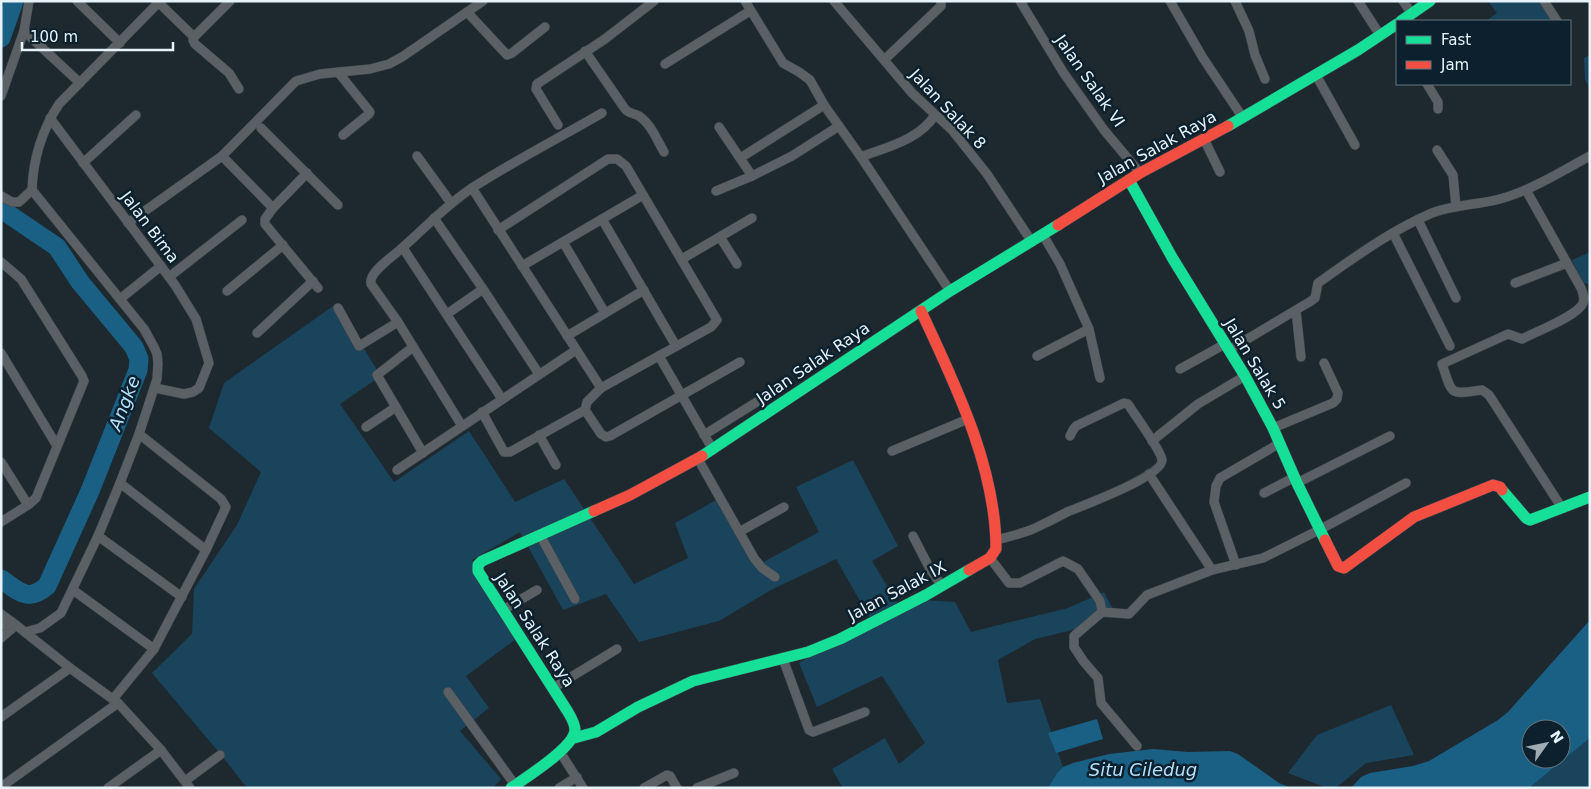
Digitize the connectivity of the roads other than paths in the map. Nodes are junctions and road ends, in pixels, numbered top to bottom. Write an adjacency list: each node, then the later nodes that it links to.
1 (29, 1): 24 (street)
2 (77, 1): 27 (street)
3 (230, 1): 26 (street)
4 (483, 1): 18 (street)
5 (654, 1): 28 (street)
6 (745, 1): 17 (street)
7 (834, 1): 29 (street, Jalan Salak 8)
8 (941, 1): 29 (street)
9 (1020, 1): 61 (street, Jalan Salak VI)
10 (1170, 1): 44 (street)
11 (1235, 1): 33 (street)
12 (1358, 1): 25 (street)
13 (1403, 1): 19 (street)
14 (1430, 1): 19 (street, Jalan Salak Raya)
15 (1544, 1): 21 (street)
16 (159, 2): 26 (street); 27 (street)
17 (750, 11): 30 (street); 38 (street)
18 (467, 12): 22 (street); 31 (street)
19 (1412, 14): 20 (street, Jalan Salak Raya)
20 (1404, 20)
21 (1556, 20)
22 (545, 27)
23 (1396, 27): 25 (street, Jalan Salak Raya)
24 (24, 31): 34 (street); 37 (street)
25 (1380, 35): 32 (street, Jalan Salak Raya)
26 (194, 37): 36 (street)
27 (120, 43): 34 (street)
28 (585, 51): 45 (street); 53 (street)
29 (884, 60): 42 (street, Jalan Salak 8)
30 (665, 64)
31 (338, 72): 49 (street); 55 (street)
32 (1316, 75): 44 (street, Jalan Salak Raya); 51 (street)
33 (1265, 78)
34 (80, 83): 43 (street)
35 (1428, 85): 39 (street)
36 (239, 89)
37 (1, 96)
38 (824, 105): 46 (street); 54 (street)
39 (1438, 109)
40 (602, 113): 65 (street)
41 (136, 115): 59 (street)
42 (935, 115): 58 (street); 86 (street, Jalan Salak 8)
43 (50, 118): 59 (street, Jalan Bima); 66 (street)
44 (1243, 118): 50 (street, Jalan Salak Raya)
45 (558, 125)
46 (838, 126): 58 (street); 63 (street)
47 (718, 127): 63 (street)
48 (261, 128): 62 (street)
49 (344, 135)
50 (1204, 139): 60 (street); 61 (street, Jalan Salak Raya)
51 (1355, 145)
52 (1437, 150): 73 (street)
53 (664, 152)
54 (745, 155)
55 (222, 156): 74 (street); 80 (street)
56 (417, 156): 71 (street)
57 (1590, 156): 67 (street)
58 (861, 157): 100 (street)
59 (83, 163): 80 (street, Jalan Bima)
60 (1220, 172)
61 (1140, 173): 64 (street, Jalan Salak Raya)
62 (306, 174): 72 (street); 74 (street)
63 (752, 176): 68 (street)
64 (1129, 180): 83 (street, Jalan Salak Raya); 115 (street, Jalan Salak 5)
65 (472, 188): 71 (street); 81 (street)
66 (32, 190): 70 (street); 102 (street)
67 (1526, 190): 73 (street); 91 (street)
68 (716, 191)
69 (643, 195): 77 (street); 81 (street); 89 (street)
70 (1, 196)
71 (451, 203): 75 (street)
72 (338, 205)
73 (1456, 207): 79 (street)
74 (273, 208): 87 (street)
75 (434, 218): 88 (street); 97 (street)
76 (752, 218): 84 (street)
77 (602, 219): 85 (street); 98 (street)
78 (242, 220): 95 (street)
79 (1418, 220): 82 (street); 101 (street)
80 (128, 223): 93 (street, Jalan Bima)
81 (498, 230): 94 (street)
82 (1394, 232): 105 (street); 113 (street)
83 (1043, 235): 86 (street, Jalan Salak Raya); 109 (street)
84 (720, 237): 89 (street); 92 (street)
85 (563, 242): 94 (street); 106 (street)
86 (1032, 242): 100 (street, Jalan Salak Raya)
87 (283, 245): 99 (street); 110 (street)
88 (403, 248): 107 (street); 108 (street)
89 (682, 259): 112 (street)
90 (1, 262): 146 (street)
91 (1567, 263): 96 (street); 162 (street)
92 (737, 264)
93 (161, 266): 95 (street, Jalan Bima); 102 (street)
94 (522, 266): 111 (street)
95 (169, 277): 127 (street, Jalan Bima)
96 (1515, 283)
97 (483, 289): 107 (street); 124 (street)
98 (644, 290): 106 (street); 112 (street)
99 (227, 291)
100 (950, 291): 104 (street, Jalan Salak Raya)
101 (1456, 298)
102 (120, 299): 127 (street)
103 (338, 308): 108 (street)
104 (920, 311): 135 (street); 147 (street, Jalan Salak Raya)
105 (1296, 311): 115 (street); 120 (street)
106 (605, 313): 111 (street)
107 (447, 314): 131 (street)
108 (398, 322): 114 (street)
109 (1089, 329): 119 (street); 126 (street)
110 (257, 333)
111 (567, 336): 116 (street)
112 (676, 346): 118 (street)
113 (1450, 346)
114 (413, 347): 132 (street); 136 (street)
115 (1227, 347): 123 (street); 125 (street, Jalan Salak 5)
116 (576, 350): 124 (street); 128 (street)
117 (1, 354): 146 (street)
118 (659, 356): 128 (street); 130 (street)
119 (1037, 356)
120 (1301, 356)
121 (740, 362): 130 (street)
122 (1324, 363): 138 (street)
123 (1180, 369)
124 (539, 374): 131 (street)
125 (1245, 376): 138 (street, Jalan Salak 5); 144 (street)
126 (1100, 378)
127 (155, 388): 139 (street)
128 (601, 388): 133 (street)
129 (768, 395): 141 (street)
130 (681, 396): 133 (street); 141 (street)
131 (502, 399): 134 (street)
132 (396, 408): 137 (street); 149 (street)
133 (585, 410): 140 (street)
134 (482, 412): 136 (street); 140 (street)
135 (968, 419): 148 (street); 169 (street)
136 (462, 426): 149 (street)
137 (366, 427)
138 (1273, 428): 145 (street, Jalan Salak 5)
139 (139, 434): 156 (street); 170 (street)
140 (539, 435): 152 (street)
141 (704, 435): 147 (street)
142 (1070, 436): 144 (street)
143 (1390, 436): 155 (street)
144 (1152, 441): 154 (street)
145 (1280, 443): 155 (street, Jalan Salak 5); 172 (street)
146 (57, 446): 160 (street)
147 (713, 450): 150 (street, Jalan Salak Raya)
148 (892, 452)
149 (423, 453): 153 (street)
150 (698, 459): 165 (street); 166 (street, Jalan Salak Raya)
151 (1, 462): 160 (street)
152 (556, 465)
153 (397, 470)
154 (1149, 474): 169 (street); 173 (street)
155 (1296, 480): 158 (street); 164 (street, Jalan Salak 5)
156 (120, 483): 167 (street); 170 (street)
157 (1406, 483): 164 (street)
158 (1264, 493)
159 (1590, 497): 162 (street)
160 (28, 505): 163 (street)
161 (784, 507): 165 (street)
162 (1562, 508): 164 (street, Jalan Salak 5)
163 (1, 522)
164 (1321, 529): 172 (street)
165 (739, 532): 174 (street)
166 (540, 535): 179 (street); 180 (street, Jalan Salak Raya)
167 (98, 536): 176 (street); 178 (street)
168 (914, 536): 175 (street)
169 (996, 540): 171 (street)
170 (206, 550): 178 (street)
171 (990, 558): 175 (street, Jalan Salak IX); 181 (street)
172 (1236, 565): 173 (street)
173 (1212, 570): 181 (street)
174 (775, 577)
175 (942, 586): 191 (street, Jalan Salak IX)
176 (73, 590): 185 (street); 189 (street)
177 (537, 590): 180 (street)
178 (182, 597): 189 (street)
179 (575, 598)
180 (502, 610): 193 (street, Jalan Salak Raya)
181 (1102, 612): 199 (street)
182 (1, 614): 184 (street)
183 (1, 625): 184 (street)
184 (16, 625): 186 (street); 187 (street)
185 (40, 628): 186 (street); 188 (street)
186 (25, 632): 188 (street)
187 (1, 638)
188 (39, 642): 192 (street)
189 (154, 649): 195 (street)
190 (617, 649): 193 (street)
191 (783, 660): 196 (street); 198 (street, Jalan Salak IX)
192 (70, 668): 195 (street); 197 (street)
193 (552, 688): 198 (street, Jalan Salak Raya)
194 (448, 692): 206 (street)
195 (116, 701): 200 (street); 207 (street)
196 (865, 712)
197 (1, 718)
198 (574, 738): 201 (street)
199 (1137, 746)
200 (161, 750): 205 (street); 208 (street)
201 (560, 752): 204 (street); 206 (street)
202 (220, 755): 205 (street)
203 (734, 773): 213 (street)
204 (576, 777): 209 (street); 210 (street)
205 (188, 785)
206 (513, 786)
207 (1, 787)
208 (108, 788)
209 (559, 788)
210 (583, 788)
211 (644, 788): 212 (street)
212 (677, 788)
213 (697, 788)

